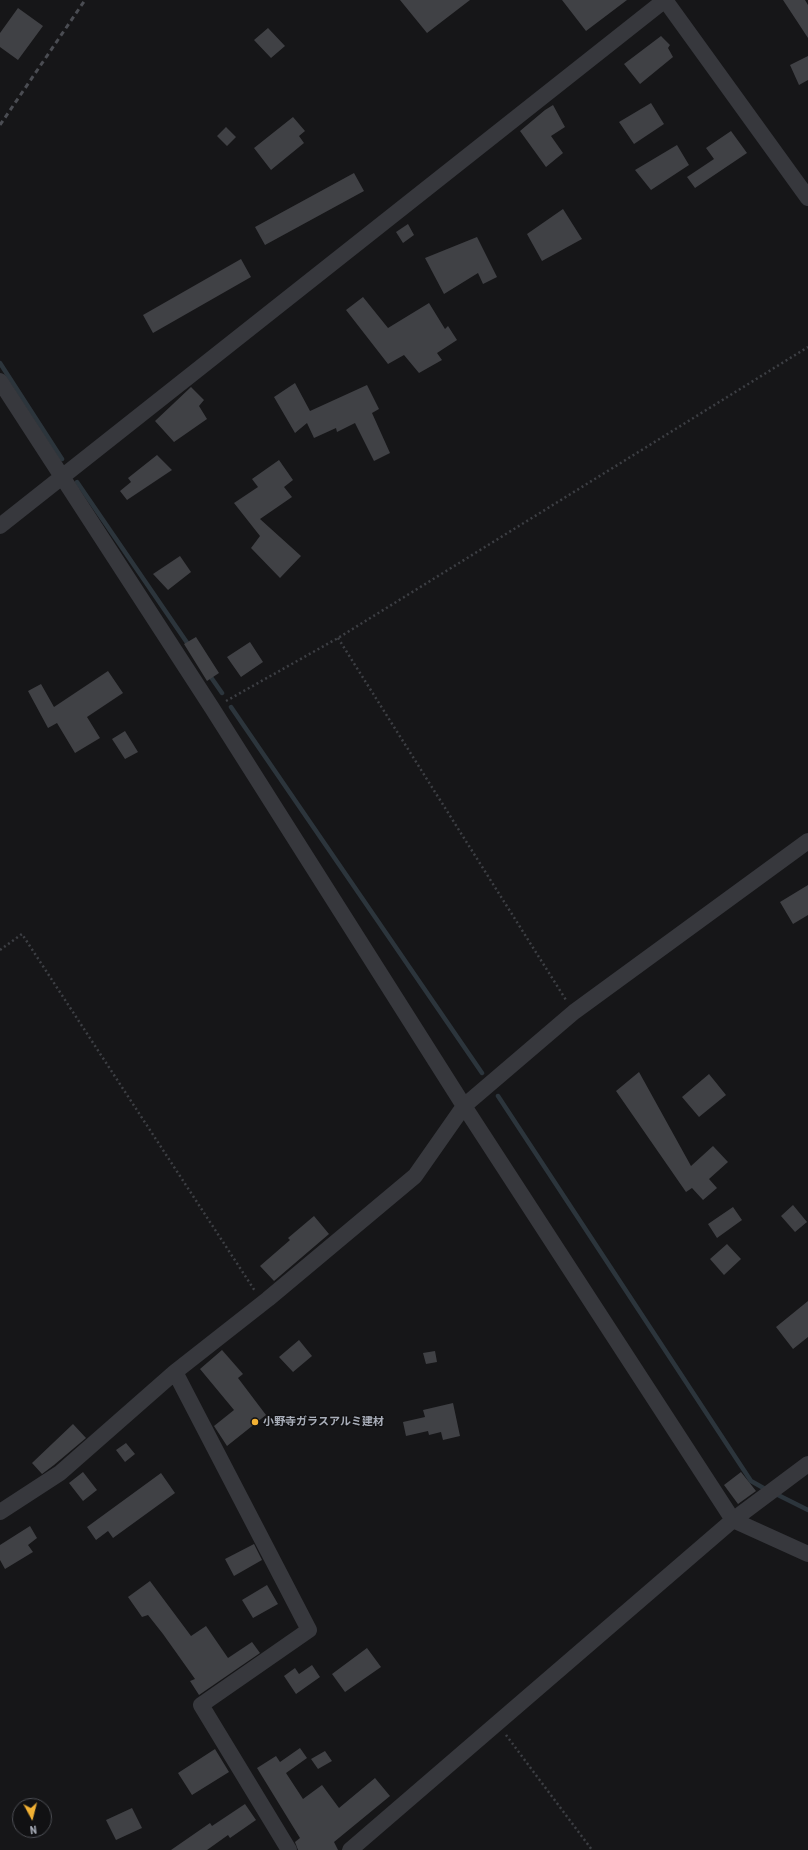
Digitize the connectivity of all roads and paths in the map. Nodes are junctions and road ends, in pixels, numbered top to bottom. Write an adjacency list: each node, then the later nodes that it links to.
1 (665, 0): 2 (street); 5 (street)
2 (808, 198)
3 (808, 347): 7 (path)
4 (0, 381): 5 (street)
5 (62, 477): 6 (street); 8 (street)
6 (0, 526)
7 (338, 638): 8 (path); 11 (path)
8 (212, 708): 12 (street)
9 (808, 841): 11 (street)
10 (0, 950): 13 (path)
11 (574, 1012): 12 (street)
12 (464, 1106): 13 (street); 17 (street)
13 (263, 1303): 14 (street)
14 (175, 1372): 16 (street); 20 (street)
15 (808, 1464): 17 (street)
16 (0, 1512)
17 (733, 1520): 18 (street); 19 (street)
18 (808, 1554)
19 (496, 1723): 21 (street); 22 (path)
20 (289, 1850)
21 (350, 1850)
22 (592, 1850)

